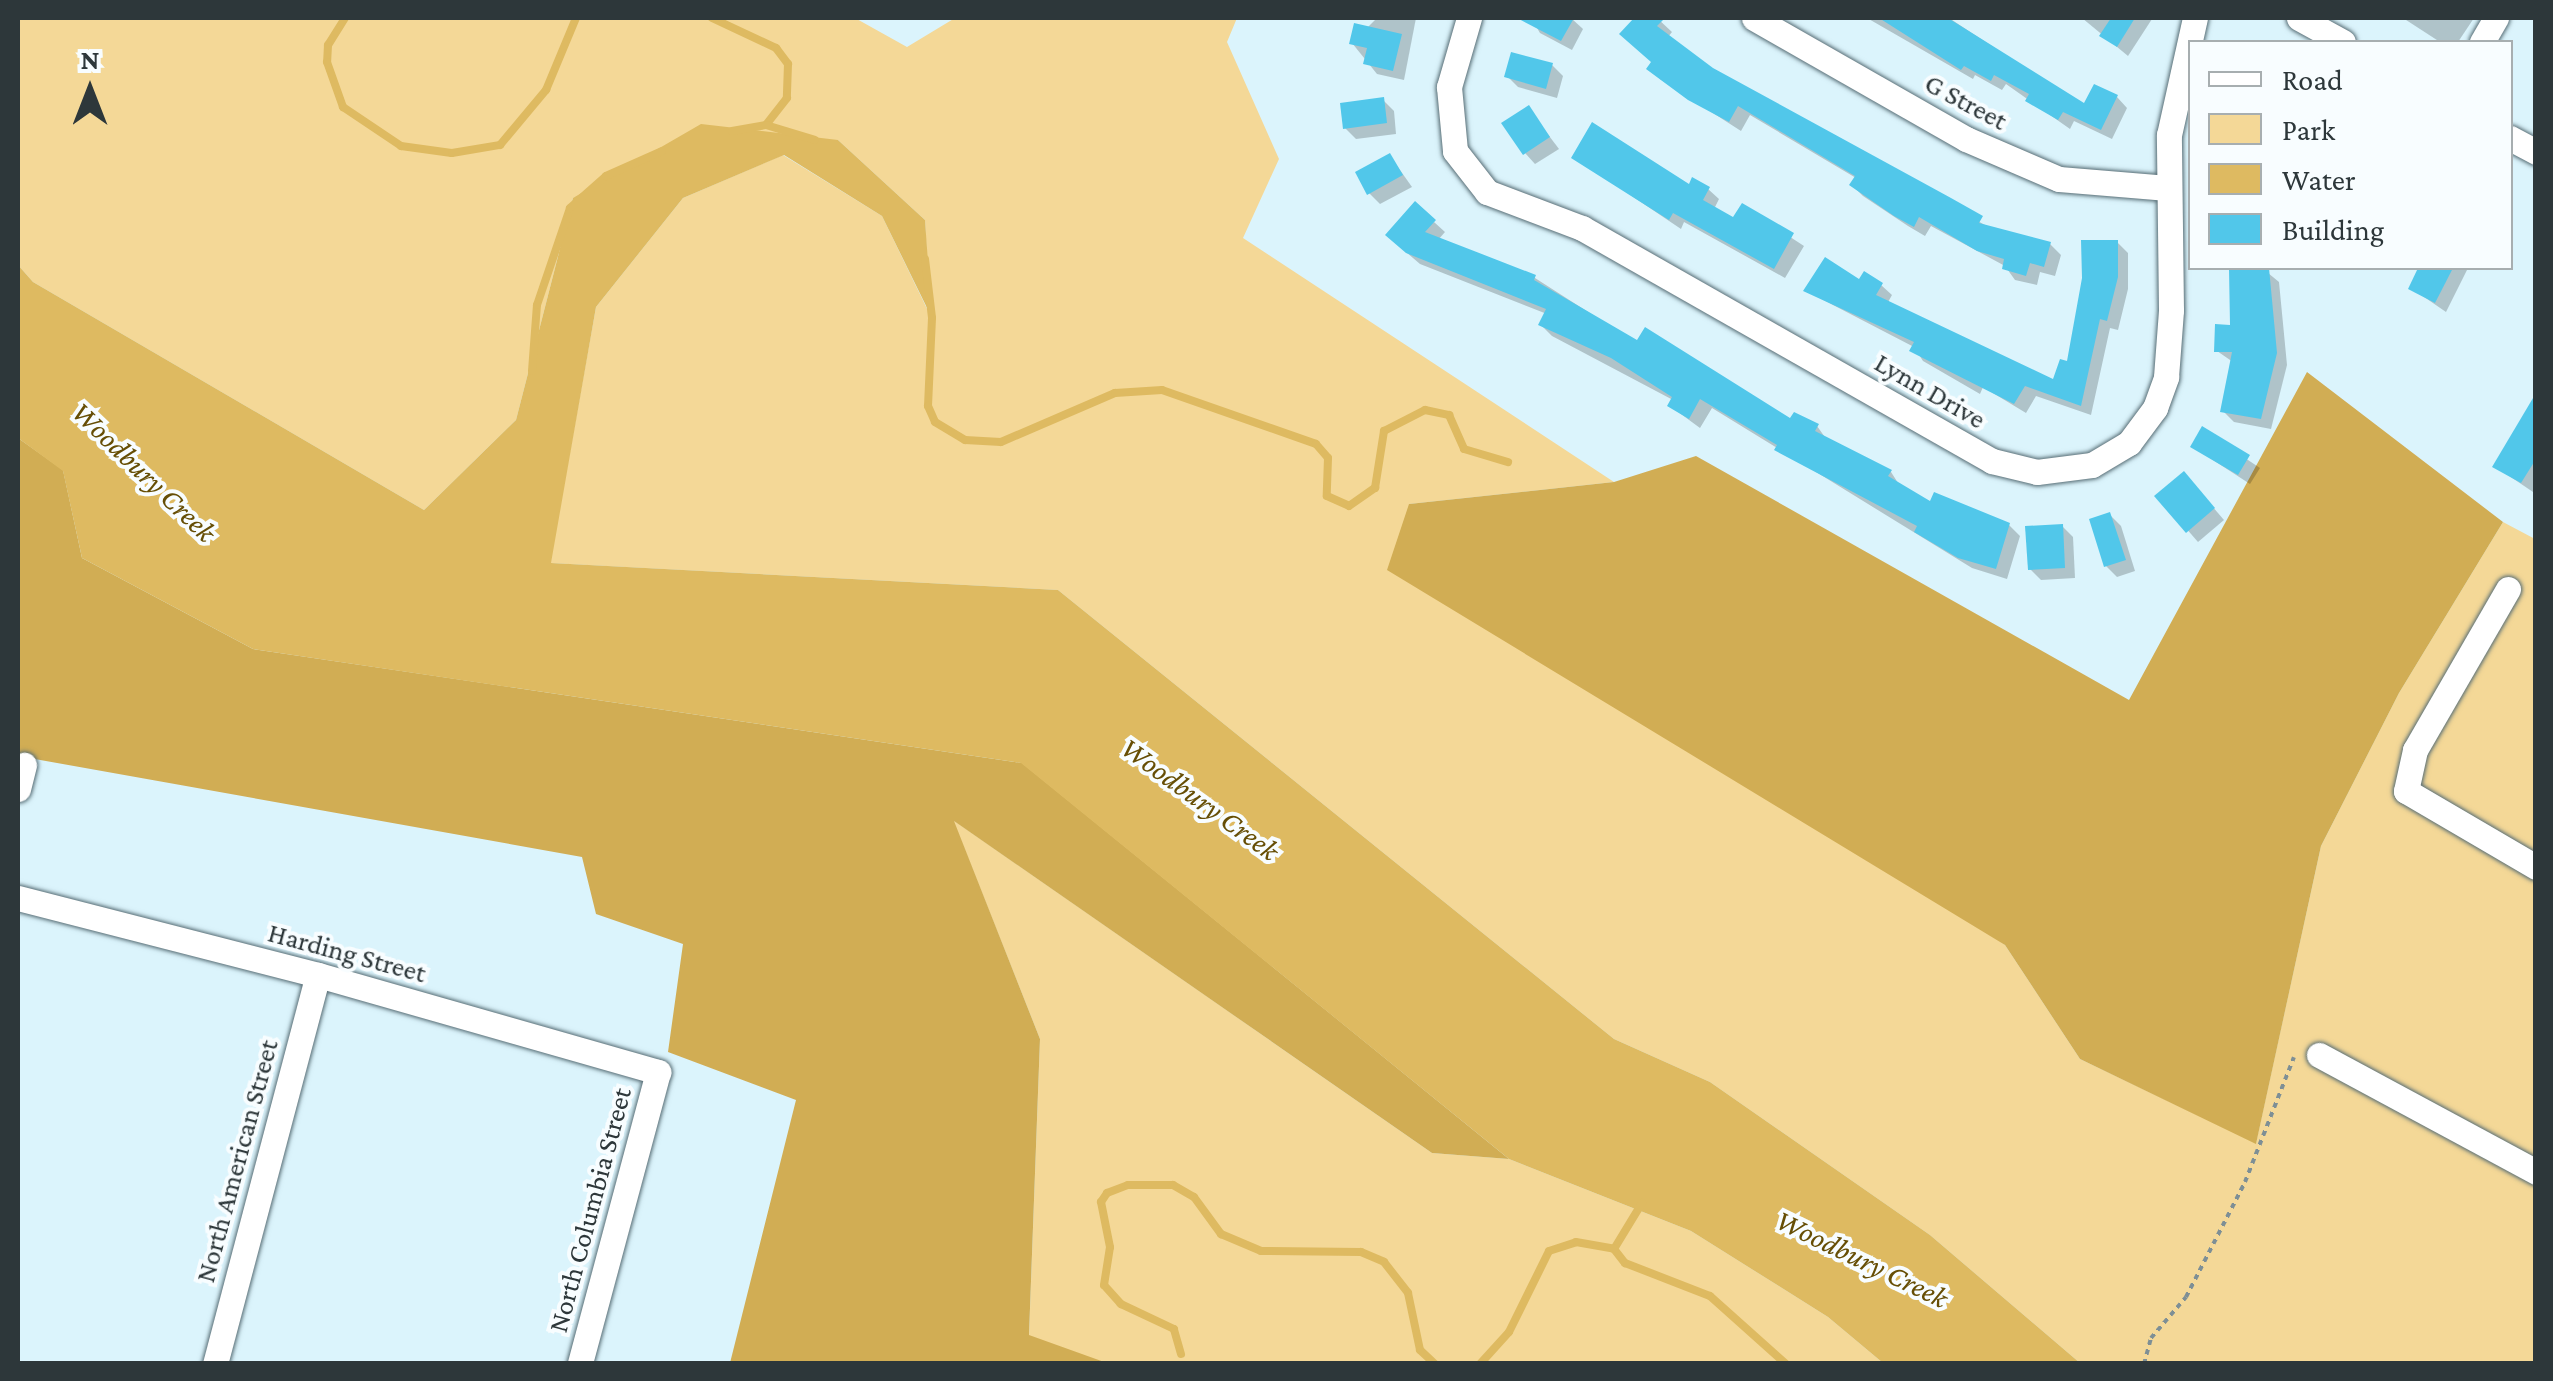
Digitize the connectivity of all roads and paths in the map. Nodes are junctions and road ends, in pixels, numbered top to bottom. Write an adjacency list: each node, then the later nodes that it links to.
1 (1469, 18): 10 (street, Lynn Drive)
2 (1754, 18): 10 (street, G Street)
3 (2299, 18): 5 (street)
4 (2496, 18): 6 (street)
5 (2338, 40)
6 (2483, 40)
7 (2188, 41): 10 (street, Lynn Drive)
8 (2513, 140): 9 (street)
9 (2536, 152)
10 (2168, 188)
11 (2508, 589): 12 (street)
12 (2536, 867)
13 (18, 898): 14 (street, Harding Street)
14 (318, 974): 16 (street, Harding Street); 18 (street, North American Street)
15 (2320, 1055): 17 (street); 20 (path)
16 (658, 1072): 19 (street, North Columbia Street)
17 (2536, 1172)
18 (215, 1364)
19 (580, 1364)
20 (2144, 1364)

